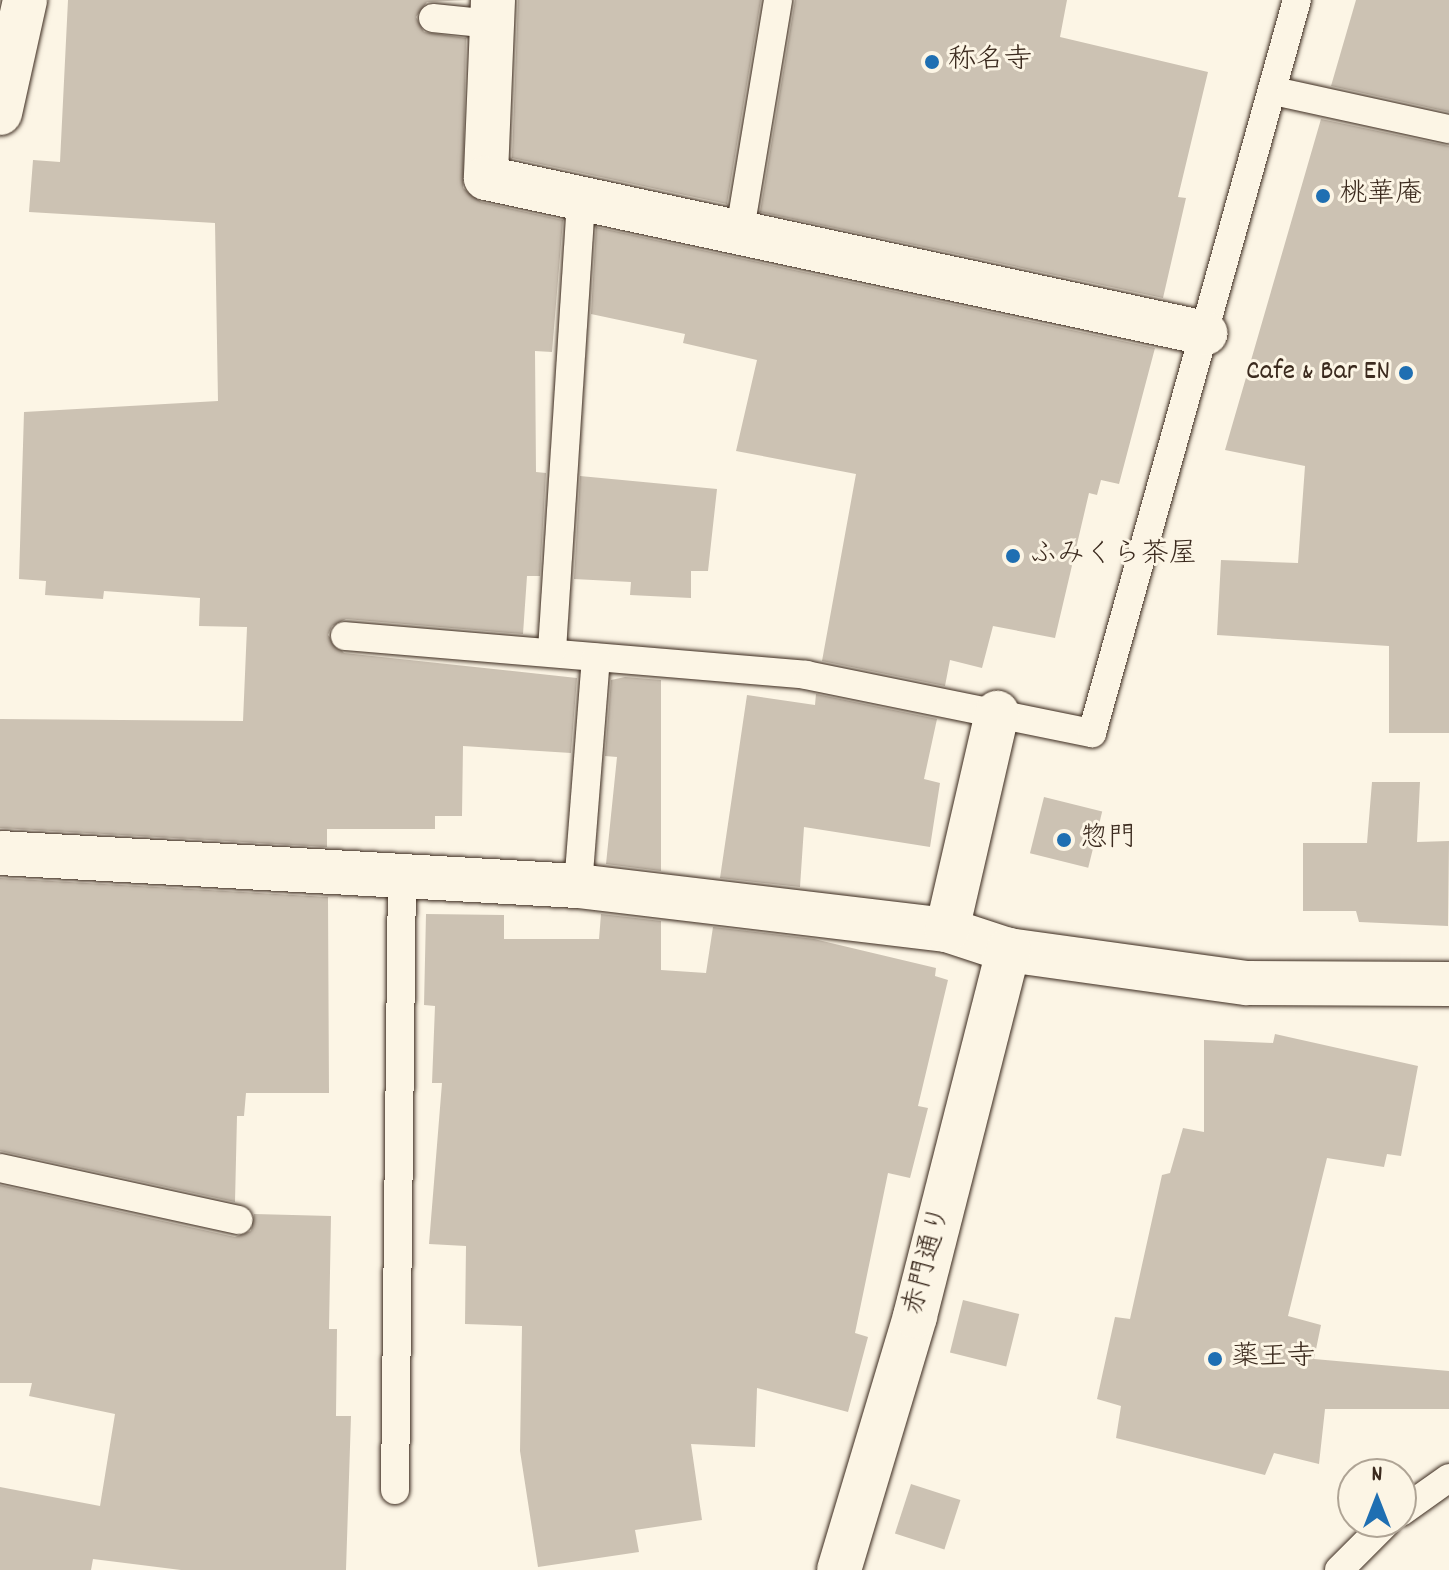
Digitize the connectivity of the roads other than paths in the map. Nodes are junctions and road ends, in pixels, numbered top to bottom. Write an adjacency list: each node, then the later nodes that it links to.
1 (25, 0): 7 (street)
2 (778, 0): 10 (lane)
3 (1297, 0): 6 (lane)
4 (493, 12): 5 (lane); 9 (street)
5 (433, 18)
6 (1274, 91): 8 (lane); 11 (lane)
7 (0, 113)
8 (1449, 129)
9 (581, 202): 10 (street); 13 (lane)
10 (739, 236): 11 (street)
11 (1205, 333): 15 (lane)
12 (345, 636): 13 (lane)
13 (552, 650): 14 (lane)
14 (596, 658): 15 (lane); 18 (lane)
15 (997, 713): 19 (street)
16 (0, 853): 17 (street)
17 (402, 877): 18 (street); 25 (lane)
18 (578, 886): 19 (street)
19 (947, 930): 20 (street)
20 (1008, 950): 21 (street); 28 (street, 赤門通り)
21 (1449, 984)
22 (0, 1168): 23 (lane)
23 (238, 1220)
24 (1449, 1478): 26 (lane)
25 (395, 1490)
26 (1417, 1501)
27 (1371, 1538): 29 (lane)
28 (839, 1570)
29 (1339, 1570)

